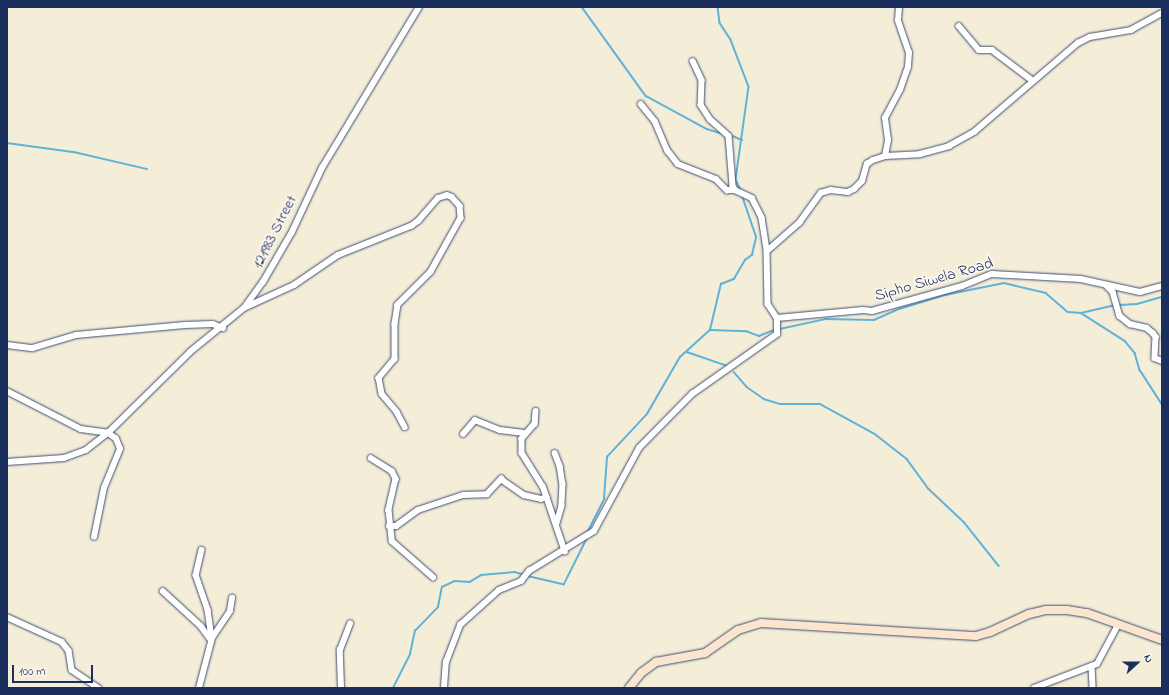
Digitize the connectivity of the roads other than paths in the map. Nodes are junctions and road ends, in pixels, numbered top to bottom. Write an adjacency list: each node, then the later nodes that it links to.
1 (420, 7): 13 (street, 121983 Street)
2 (899, 7): 8 (street)
3 (1162, 13): 6 (street)
4 (959, 26): 6 (street)
5 (693, 61): 9 (street)
6 (1032, 80): 8 (street)
7 (641, 104): 9 (street)
8 (885, 156): 10 (street)
9 (740, 192): 10 (street)
10 (767, 251): 14 (street)
11 (1106, 284): 12 (street, Sipho Siwela Road); 14 (street, Sipho Siwela Road); 17 (street)
12 (1162, 286)
13 (244, 308): 15 (street, 121983 Street); 20 (street)
14 (777, 318): 32 (street)
15 (223, 328): 16 (street); 21 (street, 121983 Street)
16 (7, 345)
17 (1162, 361)
18 (7, 391): 21 (street)
19 (536, 411): 22 (street)
20 (405, 427)
21 (108, 433): 26 (street, 121983 Street); 30 (street)
22 (526, 433): 23 (street); 27 (street)
23 (463, 434)
24 (555, 453): 28 (street)
25 (372, 458): 29 (street)
26 (7, 462)
27 (547, 497): 28 (street); 29 (street)
28 (557, 524): 32 (street)
29 (389, 526): 33 (street)
30 (94, 537)
31 (202, 550): 39 (street)
32 (565, 550): 46 (street)
33 (433, 576)
34 (163, 591): 39 (street)
35 (232, 598): 39 (street)
36 (7, 617): 43 (street)
37 (350, 624): 45 (street)
38 (1118, 625): 40 (street); 41 (street); 47 (street)
39 (212, 639): 44 (street)
40 (1162, 640)
41 (1092, 667): 42 (street); 48 (street)
42 (1091, 678): 49 (street); 50 (street)
43 (99, 688)
44 (200, 688)
45 (341, 688)
46 (444, 688)
47 (629, 688)
48 (1034, 688)
49 (1089, 688)
50 (1093, 688)

